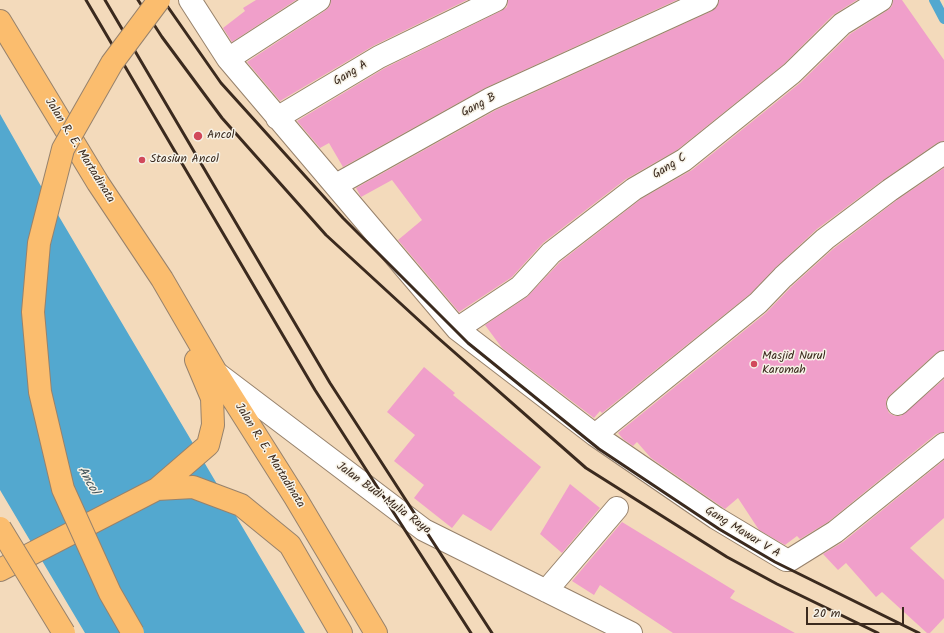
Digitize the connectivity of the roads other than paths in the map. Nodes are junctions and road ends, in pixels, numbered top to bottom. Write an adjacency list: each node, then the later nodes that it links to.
1 (159, 0): 25 (highway, bridge)
2 (190, 0): 8 (street)
3 (319, 0): 8 (street)
4 (496, 0): 9 (street, Gang A)
5 (707, 0): 11 (street, Gang B)
6 (881, 0): 13 (street, Gang C)
7 (0, 21): 12 (highway, Jalan R. E. Martadinata)
8 (228, 59): 9 (street)
9 (277, 118): 11 (street)
10 (944, 153): 17 (street)
11 (336, 185): 13 (street)
12 (162, 279): 15 (highway, Jalan R. E. Martadinata); 19 (highway, Jalan R. E. Martadinata)
13 (456, 329): 17 (street)
14 (944, 362): 16 (street)
15 (216, 372): 23 (street, Jalan Budi Mulia Raya); 27 (highway, Jalan R. E. Martadinata)
16 (898, 404)
17 (594, 435): 18 (street, Gang Mawar V A)
18 (944, 444)
19 (157, 489): 22 (highway, Jalan R. E. Martadinata, bridge); 26 (highway, Jalan R. E. Martadinata)
20 (617, 508): 23 (street)
21 (0, 528): 24 (highway, bridge)
22 (0, 570)
23 (546, 591): 28 (street, Jalan Budi Mulia Raya)
24 (64, 633)
25 (133, 633)
26 (341, 633)
27 (376, 633)
28 (631, 633)

